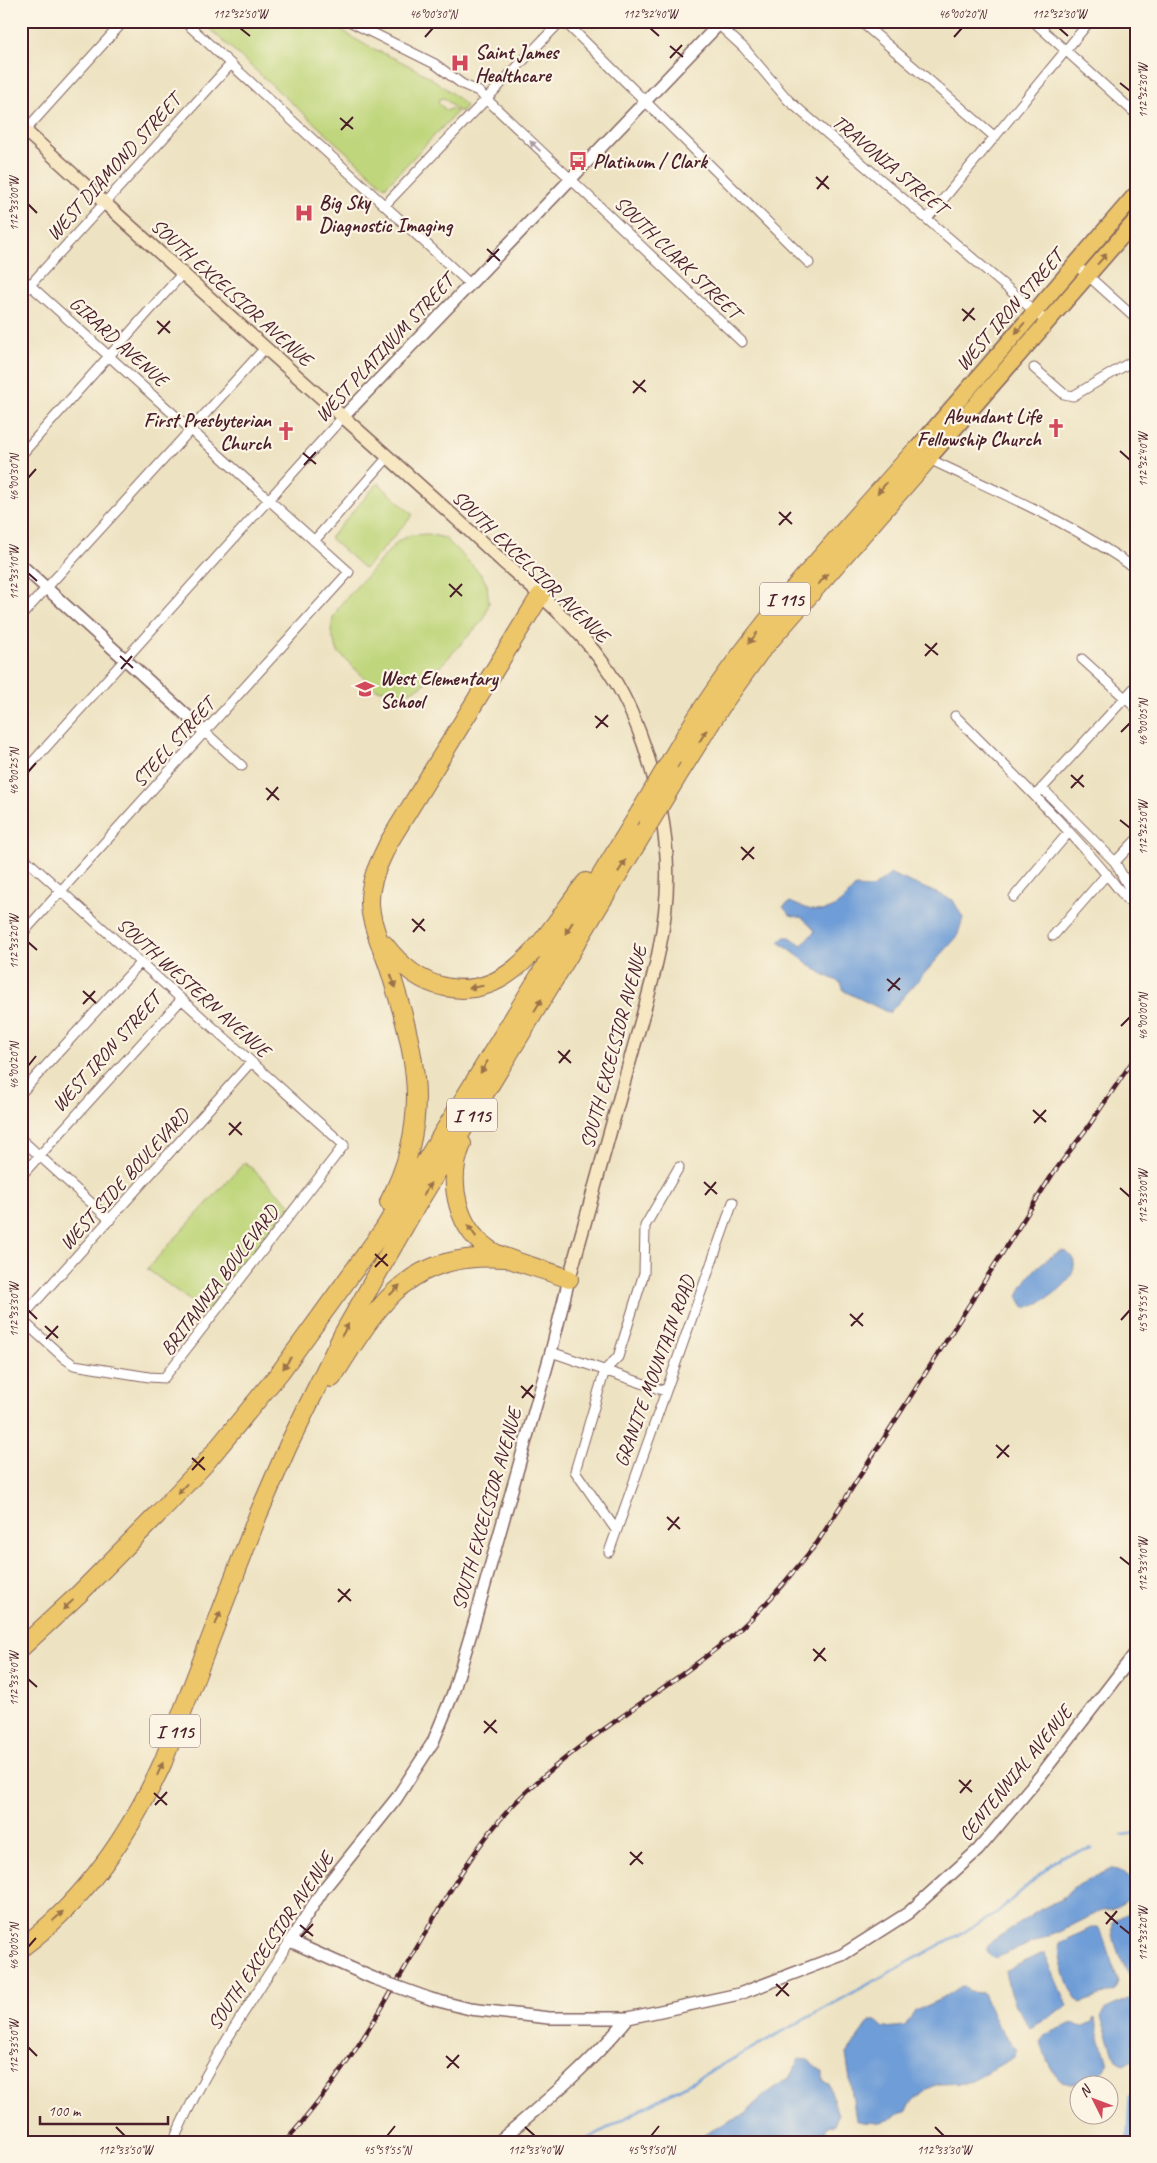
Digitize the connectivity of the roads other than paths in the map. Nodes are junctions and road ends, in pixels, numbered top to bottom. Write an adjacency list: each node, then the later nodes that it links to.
1 (124, 21): 14 (street)
2 (184, 21): 10 (street)
3 (349, 21): 11 (street, SOUTH CLARK STREET)
4 (563, 21): 11 (street); 12 (street)
5 (860, 21): 15 (street)
6 (1033, 21): 9 (street)
7 (1090, 21): 9 (street)
8 (721, 23): 12 (street, WEST PLATINUM STREET); 20 (street, TRAVONIA STREET)
9 (1065, 52): 13 (street); 15 (street)
10 (231, 64): 18 (street, WEST DIAMOND STREET); 19 (street)
11 (487, 99): 16 (street, SOUTH CLARK STREET, one-way to 11); 19 (street)
12 (645, 103): 16 (street, WEST PLATINUM STREET); 22 (street)
13 (1136, 114)
14 (22, 131): 18 (main road, SOUTH EXCELSIOR AVENUE)
15 (995, 137): 20 (street)
16 (571, 179): 27 (street, WEST PLATINUM STREET); 33 (street, SOUTH CLARK STREET)
17 (1136, 194): 23 (main road, WEST IRON STREET)
18 (104, 202): 24 (main road, SOUTH EXCELSIOR AVENUE); 28 (street, WEST DIAMOND STREET)
19 (385, 205): 27 (street)
20 (928, 219): 30 (street, TRAVONIA STREET)
21 (1136, 220): 25 (main road, WEST IRON STREET, one-way to 21)
22 (809, 263)
23 (1075, 264): 25 (street); 30 (main road, WEST IRON STREET)
24 (182, 274): 34 (main road, SOUTH EXCELSIOR AVENUE); 35 (street)
25 (1087, 276): 31 (street); 32 (main road, WEST IRON STREET)
26 (21, 277): 28 (street, GIRARD AVENUE)
27 (470, 284): 38 (street, WEST PLATINUM STREET)
28 (30, 285): 29 (street, WEST DIAMOND STREET); 35 (street, GIRARD AVENUE)
29 (21, 294)
30 (1034, 312): 32 (street, TRAVONIA STREET); 41 (main road, WEST IRON STREET, one-way to 41)
31 (1136, 319)
32 (1047, 322): 41 (main road, WEST IRON STREET)
33 (742, 342)
34 (266, 347): 38 (main road, SOUTH EXCELSIOR AVENUE); 39 (street)
35 (110, 356): 39 (street, GIRARD AVENUE); 40 (street)
36 (1136, 359): 37 (street)
37 (1034, 368)
38 (344, 417): 42 (main road, SOUTH EXCELSIOR AVENUE); 43 (street, WEST PLATINUM STREET)
39 (192, 429): 43 (street, GIRARD AVENUE); 48 (street)
40 (21, 455)
41 (921, 455): 46 (street); 62 (highway, I 115, one-way to 41, bridge); 62 (highway, I 115, one-way to 62, bridge)
42 (389, 456): 44 (street); 49 (main road, SOUTH EXCELSIOR AVENUE)
43 (269, 500): 44 (street, GIRARD AVENUE); 51 (street, WEST PLATINUM STREET)
44 (314, 541): 47 (street, GIRARD AVENUE)
45 (21, 565): 48 (street)
46 (1136, 569)
47 (349, 572): 57 (street, STEEL STREET)
48 (47, 587): 50 (street); 51 (street)
49 (540, 596): 71 (highway); 86 (main road, SOUTH EXCELSIOR AVENUE)
50 (21, 616)
51 (125, 660): 57 (street); 59 (street, WEST PLATINUM STREET)
52 (1082, 660): 54 (street)
53 (1136, 686): 54 (street)
54 (1125, 698): 55 (street); 60 (street)
55 (1136, 708)
56 (955, 716): 61 (street)
57 (205, 732): 58 (street); 68 (street, STEEL STREET)
58 (242, 766)
59 (21, 775)
60 (1042, 788): 61 (street); 66 (street)
61 (1035, 796): 63 (street)
62 (641, 819): 71 (highway, one-way to 71); 75 (highway, I 115, one-way to 62); 87 (highway, I 115, one-way to 87)
63 (1069, 832): 67 (street); 69 (street)
64 (1136, 840): 66 (street)
65 (21, 855): 68 (street, SOUTH WESTERN AVENUE)
66 (1115, 862): 67 (street)
67 (1107, 874): 72 (street)
68 (61, 891): 70 (street, STEEL STREET); 73 (street, SOUTH WESTERN AVENUE)
69 (1014, 897)
70 (21, 935)
71 (378, 935): 87 (highway, one-way to 87)
72 (1052, 936)
73 (140, 963): 74 (street, SOUTH WESTERN AVENUE); 77 (street)
74 (181, 1000): 76 (street, SOUTH WESTERN AVENUE); 80 (street, WEST IRON STREET)
75 (526, 1025): 85 (highway, one-way to 75); 92 (highway, I 115, one-way to 75)
76 (251, 1062): 79 (street, SOUTH WESTERN AVENUE); 84 (street, WEST SIDE BOULEVARD)
77 (21, 1093)
78 (21, 1139): 80 (street)
79 (344, 1145): 88 (street, BRITANNIA BOULEVARD)
80 (39, 1155): 82 (street, WEST IRON STREET); 84 (street)
81 (679, 1167): 90 (street)
82 (21, 1176)
83 (733, 1202): 91 (street, GRANITE MOUNTAIN ROAD)
84 (110, 1220): 88 (street, WEST SIDE BOULEVARD)
85 (511, 1259): 86 (highway); 92 (highway, one-way to 85)
86 (568, 1278): 89 (street, SOUTH EXCELSIOR AVENUE)
87 (325, 1308): 95 (highway, I 115, one-way to 95)
88 (21, 1319)
89 (551, 1352): 90 (street); 97 (street, SOUTH EXCELSIOR AVENUE)
90 (605, 1370): 91 (street); 93 (street)
91 (665, 1391): 93 (street, GRANITE MOUNTAIN ROAD)
92 (288, 1446): 98 (highway, I 115, one-way to 92)
93 (616, 1530): 94 (street, GRANITE MOUNTAIN ROAD)
94 (609, 1552)
95 (21, 1648)
96 (1136, 1652): 99 (street, CENTENNIAL AVENUE)
97 (290, 1940): 99 (street, CENTENNIAL AVENUE, bridge); 100 (street, SOUTH EXCELSIOR AVENUE)
98 (21, 1948)
99 (628, 2018): 101 (street)
100 (173, 2142)
101 (498, 2142)

